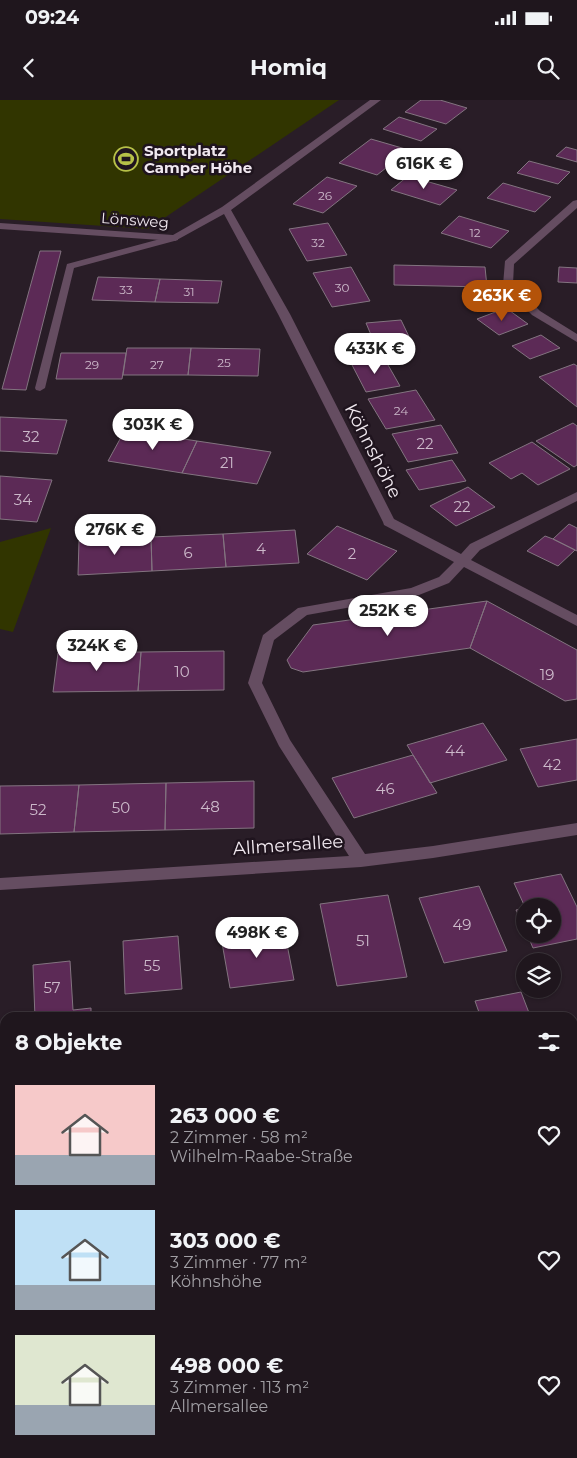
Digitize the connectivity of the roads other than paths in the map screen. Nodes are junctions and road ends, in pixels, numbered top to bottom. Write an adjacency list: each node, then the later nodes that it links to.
1 (376, 100): 3 (street, Lönsweg)
2 (577, 203): 6 (street)
3 (226, 209): 5 (street, Lönsweg); 9 (street, Köhnshöhe)
4 (0, 226): 5 (street, Lönsweg)
5 (175, 238): 7 (lane)
6 (577, 339)
7 (40, 388)
8 (577, 496): 9 (street)
9 (462, 561): 10 (street, Köhnshöhe); 12 (street)
10 (577, 621)
11 (577, 828): 12 (street, Allmersallee)
12 (361, 861): 13 (street, Allmersallee)
13 (0, 884)

